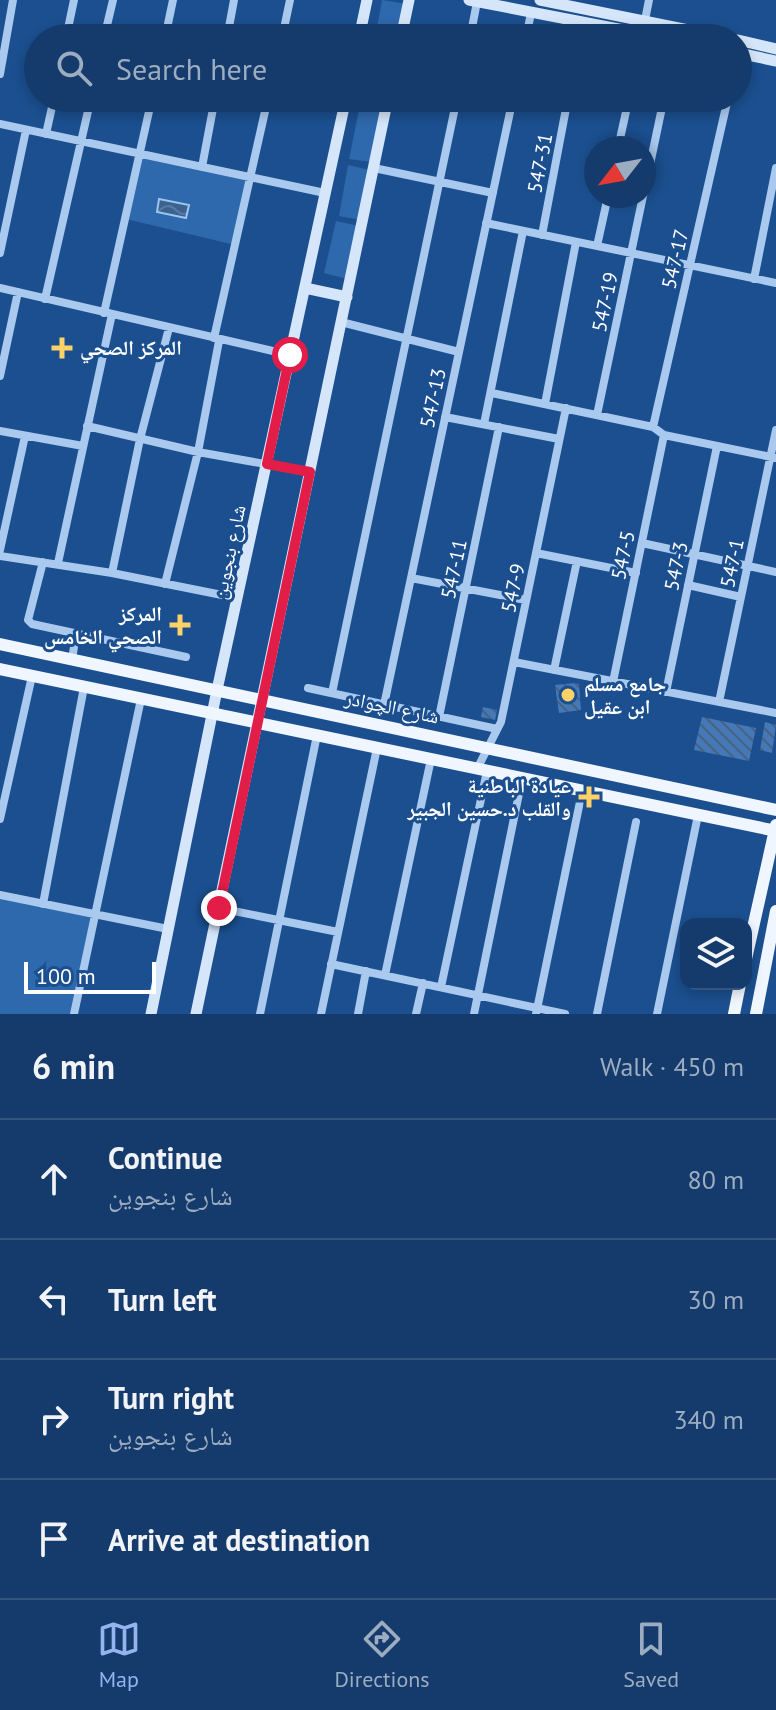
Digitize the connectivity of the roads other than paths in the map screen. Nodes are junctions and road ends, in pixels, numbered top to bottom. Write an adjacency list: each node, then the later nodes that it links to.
1 (13, 0): 31 (street)
2 (74, 0): 16 (street)
3 (113, 0): 17 (street)
4 (173, 0): 18 (street)
5 (234, 0): 19 (street)
6 (290, 0): 20 (street)
7 (367, 0): 21 (street)
8 (409, 0): 22 (street)
9 (540, 0): 12 (street)
10 (649, 0): 14 (street)
11 (473, 1): 13 (street); 23 (street)
12 (594, 5): 14 (street)
13 (531, 13): 15 (street); 24 (street)
14 (645, 20): 26 (street)
15 (583, 22): 25 (street)
16 (69, 24)
17 (107, 24)
18 (168, 24)
19 (230, 24)
20 (285, 24)
21 (362, 24)
22 (404, 24)
23 (471, 24)
24 (529, 24)
25 (592, 24)
26 (663, 24)
27 (752, 43): 28 (street)
28 (776, 49)
29 (752, 56): 30 (street)
30 (776, 61)
31 (0, 74)
32 (51, 112): 47 (street)
33 (88, 112): 50 (street)
34 (149, 112): 51 (street)
35 (212, 112): 52 (street)
36 (265, 112): 55 (street)
37 (343, 112): 57 (street, شارع بنجوين)
38 (385, 112): 53 (street)
39 (454, 112): 56 (street)
40 (510, 112): 58 (street, 547-13)
41 (565, 112): 63 (street, 547-31)
42 (626, 112): 48 (street)
43 (661, 112): 49 (street, 547-19)
44 (725, 112): 68 (street, 547-17)
45 (0, 124): 46 (street)
46 (26, 130): 47 (street); 66 (street)
47 (46, 134): 50 (street)
48 (621, 136)
49 (656, 137)
50 (81, 141): 51 (street); 75 (street)
51 (141, 154): 52 (street); 76 (street)
52 (202, 167): 55 (street)
53 (374, 168): 56 (street); 74 (street)
54 (776, 168): 69 (street)
55 (251, 178): 57 (street); 81 (street)
56 (439, 183): 58 (street); 82 (street)
57 (325, 193): 72 (street, شارع بنجوين)
58 (493, 193): 61 (street, 547-13)
59 (605, 208): 65 (street)
60 (641, 208): 67 (street, 547-19)
61 (486, 223): 62 (street); 83 (street, 547-13)
62 (523, 231): 63 (street); 86 (street)
63 (542, 235): 64 (street)
64 (576, 242): 65 (street); 87 (street)
65 (597, 246): 67 (street)
66 (0, 253)
67 (631, 253): 68 (street); 89 (street, 547-19)
68 (690, 266): 69 (street); 94 (street, 547-17)
69 (754, 279): 70 (street)
70 (776, 283)
71 (0, 288): 73 (street)
72 (305, 288): 74 (street); 84 (street, شارع بنجوين)
73 (18, 292): 75 (street); 80 (street)
74 (347, 297): 77 (street)
75 (45, 299): 76 (street)
76 (108, 314): 79 (street); 92 (street)
77 (341, 322): 82 (street); 106 (street)
78 (0, 326): 80 (street)
79 (169, 328): 81 (street); 99 (street)
80 (10, 329): 85 (street)
81 (217, 339): 84 (street); 103 (street)
82 (407, 339): 83 (street); 138 (street)
83 (459, 352): 90 (street, 547-13)
84 (290, 355): 105 (street, شارع بنجوين)
85 (0, 376)
86 (492, 393): 87 (street); 91 (street)
87 (545, 404): 88 (street)
88 (566, 408): 89 (street); 100 (street, 547-9)
89 (597, 415): 94 (street)
90 (445, 417): 91 (street); 118 (street, 547-13)
91 (484, 424): 93 (street)
92 (87, 426): 99 (street); 101 (street)
93 (499, 427): 100 (street); 121 (street, 547-11)
94 (653, 427): 97 (street)
95 (776, 430): 104 (street, 547-1)
96 (0, 431): 98 (street)
97 (664, 435): 102 (street); 107 (street, 547-5)
98 (25, 436): 101 (street); 108 (street)
99 (140, 439): 103 (street); 116 (street)
100 (559, 439): 109 (street, 547-9)
101 (83, 446): 113 (street)
102 (717, 446): 104 (street); 110 (street, 547-3)
103 (198, 452): 105 (street); 119 (street)
104 (773, 457): 114 (street, 547-1)
105 (267, 464): 106 (street); 123 (street, شارع بنجوين)
106 (310, 472): 140 (street)
107 (642, 543): 110 (street); 117 (street, 547-5)
108 (0, 553): 112 (street)
109 (536, 553): 111 (street); 124 (street, 547-9)
110 (695, 554): 114 (street); 120 (street, 547-3)
111 (577, 561): 117 (street); 131 (street)
112 (43, 562): 113 (street); 125 (street)
113 (58, 563): 116 (street)
114 (747, 566): 115 (street); 122 (street, 547-1)
115 (776, 572)
116 (112, 573): 119 (street)
117 (636, 573): 133 (street, 547-5)
118 (411, 578): 121 (street); 142 (street, 547-13)
119 (165, 584): 123 (street)
120 (688, 585): 122 (street); 137 (street, 547-3)
121 (466, 588): 124 (street); 145 (street, 547-11)
122 (741, 597): 141 (street, 547-1)
123 (237, 598): 136 (street, شارع بنجوين)
124 (526, 600): 129 (street, 547-9)
125 (76, 635): 127 (street); 128 (street)
126 (0, 644): 128 (main road, شارع الچوادر)
127 (186, 657)
128 (72, 659): 136 (main road, شارع الچوادر)
129 (514, 662): 131 (street); 147 (street, 547-9)
130 (0, 669): 132 (main road)
131 (554, 670): 133 (street)
132 (32, 676): 134 (main road); 157 (street)
133 (613, 682): 137 (street)
134 (84, 687): 139 (main road); 161 (street)
135 (308, 688): 138 (street)
136 (217, 690): 140 (main road, شارع الچوادر); 144 (street, شارع بنجوين)
137 (666, 692): 141 (street)
138 (332, 693): 142 (street)
139 (141, 699): 144 (main road); 164 (street)
140 (263, 700): 146 (street); 150 (main road, شارع الچوادر)
141 (719, 702): 143 (street)
142 (384, 705): 145 (street)
143 (776, 713)
144 (213, 714): 146 (main road); 166 (street, شارع بنجوين)
145 (439, 717): 147 (street)
146 (258, 723): 148 (main road); 162 (street)
147 (497, 729): 150 (street, 547-9)
148 (317, 735): 149 (main road); 165 (street)
149 (377, 748): 151 (main road); 167 (street)
150 (489, 748): 152 (street, 547-9); 155 (main road, شارع الچوادر)
151 (431, 759): 152 (main road); 171 (street)
152 (482, 770): 153 (main road); 173 (street, 547-9)
153 (522, 779): 154 (main road); 175 (street)
154 (582, 792): 156 (main road); 176 (street)
155 (776, 810)
156 (698, 815): 159 (main road); 187 (street)
157 (0, 819)
158 (636, 822): 186 (street)
159 (776, 829): 168 (main road)
160 (0, 895): 161 (street)
161 (43, 904): 164 (street)
162 (219, 908): 165 (street); 179 (street)
163 (776, 911): 189 (main road)
164 (96, 914): 166 (street); 177 (street)
165 (280, 919): 167 (street); 180 (street)
166 (168, 929): 178 (street, شارع بنجوين)
167 (338, 932): 169 (street)
168 (752, 933)
169 (331, 964): 170 (street); 181 (street)
170 (366, 971): 171 (street); 182 (street)
171 (385, 975): 172 (street)
172 (423, 983): 173 (street); 183 (street)
173 (441, 987): 175 (street)
174 (739, 990): 188 (main road)
175 (478, 995): 176 (street); 184 (street)
176 (537, 1011): 185 (street)
177 (74, 1014)
178 (151, 1014)
179 (196, 1014)
180 (260, 1014)
181 (321, 1014)
182 (358, 1014)
183 (416, 1014)
184 (474, 1014)
185 (565, 1014)
186 (597, 1014)
187 (657, 1014)
188 (734, 1014)
189 (756, 1014)

